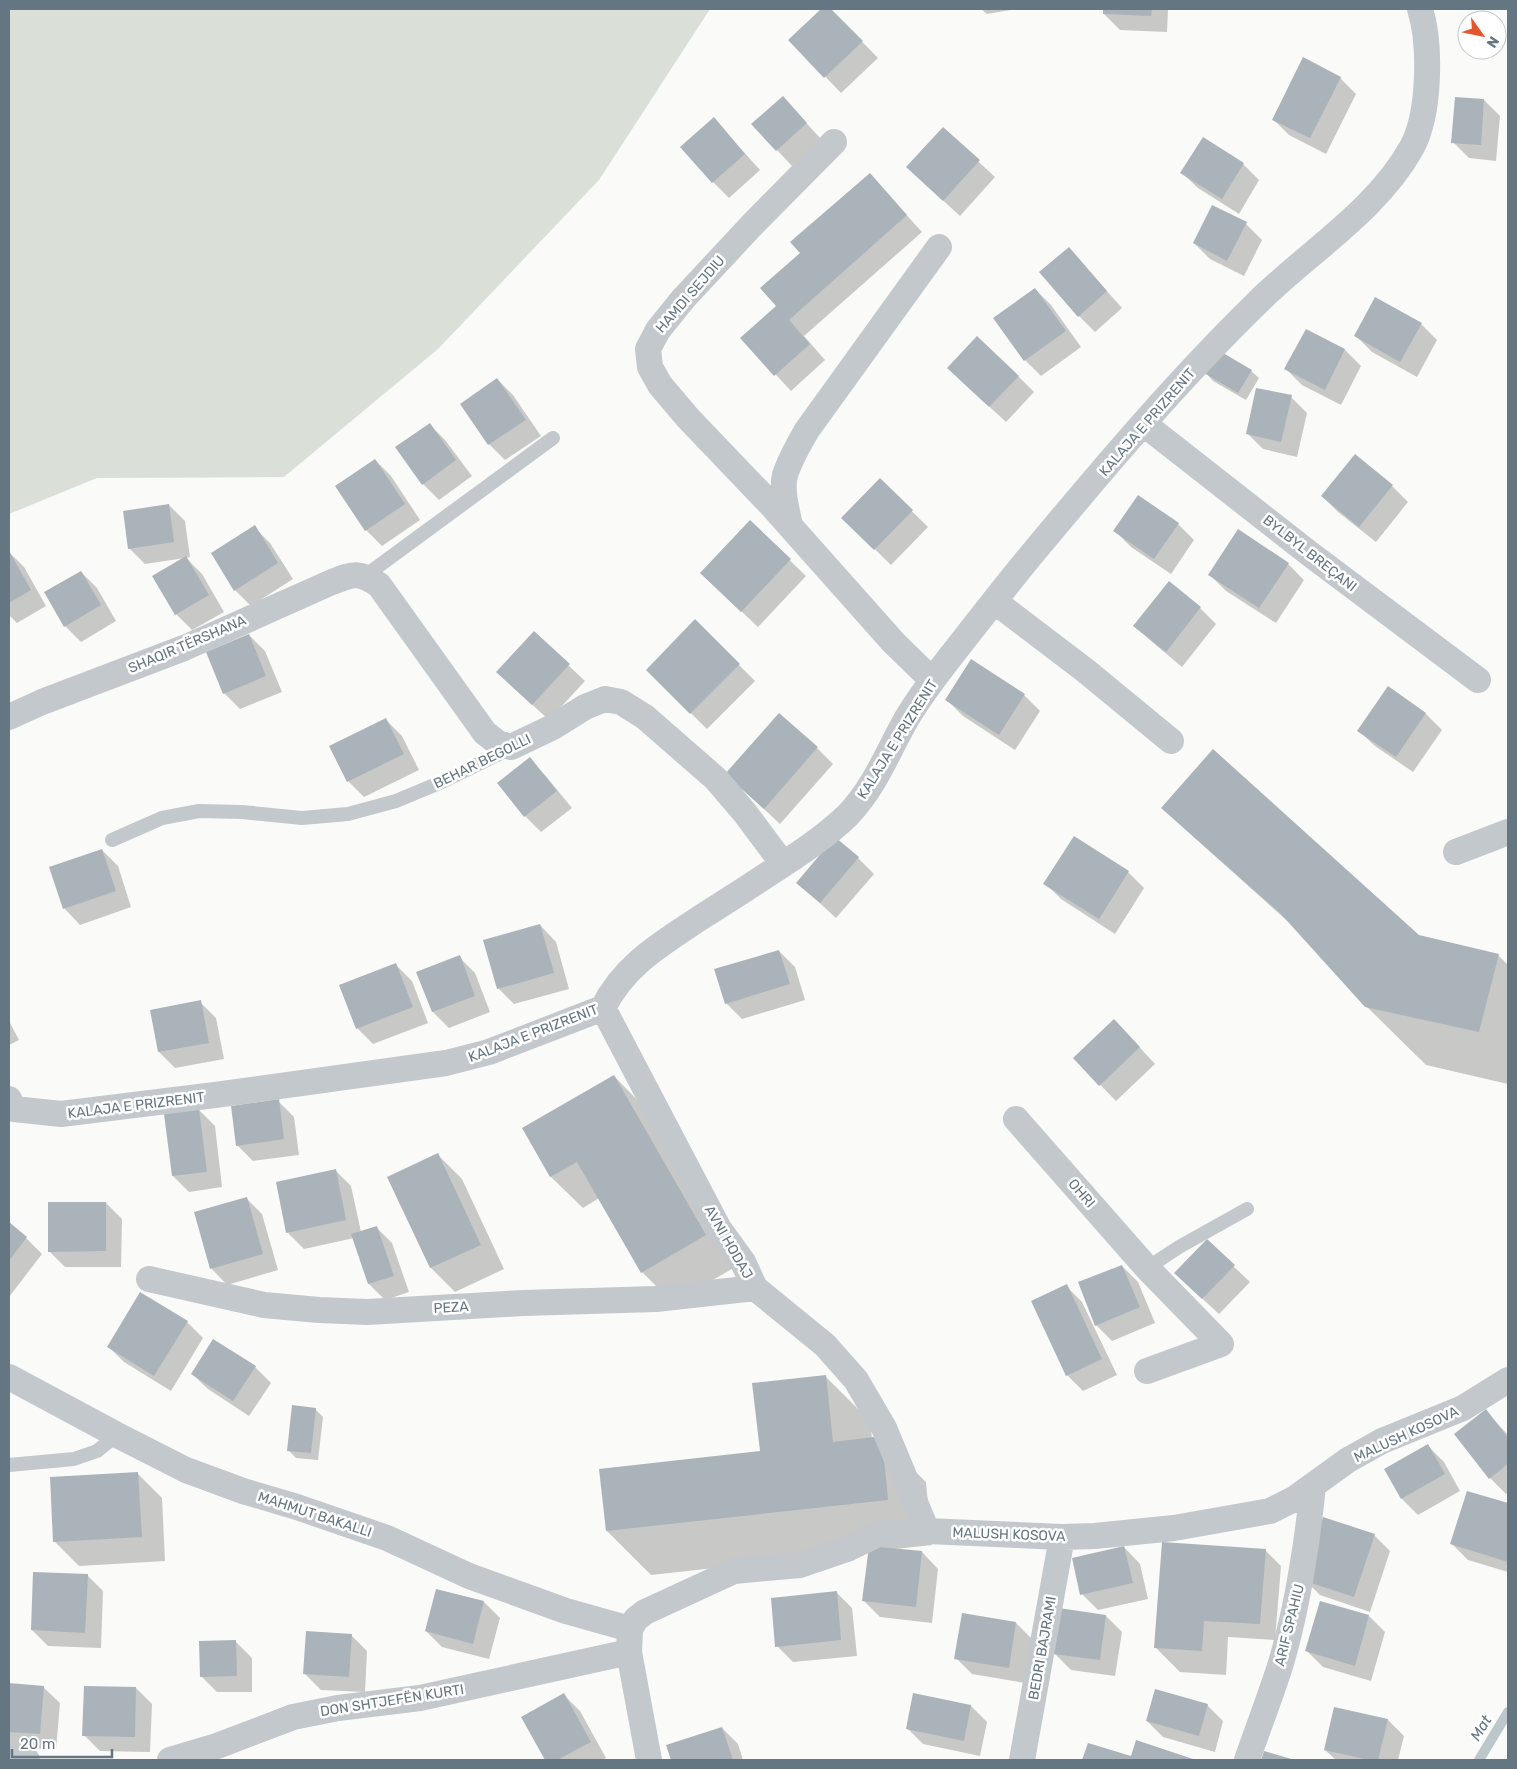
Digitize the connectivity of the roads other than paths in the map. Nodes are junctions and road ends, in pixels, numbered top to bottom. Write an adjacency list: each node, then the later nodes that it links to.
1 (1420, 9): 4 (street, KALAJA E PRIZRENIT)
2 (834, 142): 6 (street, HAMDI SEJDIU)
3 (939, 247): 6 (street)
4 (1144, 424): 8 (street, KALAJA E PRIZRENIT); 10 (street, BYLBYL BREÇANI)
5 (552, 438): 7 (lane)
6 (790, 526): 9 (street, HAMDI SEJDIU)
7 (365, 576): 11 (street, SHAQIR TËRSHANA); 13 (street)
8 (994, 601): 9 (street, KALAJA E PRIZRENIT); 12 (street)
9 (932, 680): 17 (street, KALAJA E PRIZRENIT)
10 (1478, 680)
11 (9, 717)
12 (1171, 741)
13 (511, 748): 15 (lane, BEHAR BEGOLLI); 17 (street, BEHAR BEGOLLI)
14 (1508, 832): 16 (street)
15 (112, 840)
16 (1456, 852)
17 (784, 864): 18 (street, KALAJA E PRIZRENIT)
18 (603, 1008): 19 (street, KALAJA E PRIZRENIT); 24 (street, AVNI HODAJ)
19 (9, 1100)
20 (1016, 1119): 22 (street, OHRI)
21 (1247, 1210): 22 (lane)
22 (1147, 1268): 25 (street, OHRI)
23 (149, 1279): 24 (street, PEZA)
24 (755, 1288): 31 (street, AVNI HODAJ)
25 (1147, 1371)
26 (9, 1377): 28 (street, MAHMUT BAKALLI)
27 (1508, 1380): 30 (street, MALUSH KOSOVA)
28 (117, 1435): 29 (lane); 33 (street, MAHMUT BAKALLI)
29 (9, 1465)
30 (1313, 1486): 32 (street, MALUSH KOSOVA); 40 (street, ARIF SPAHIU)
31 (927, 1531): 32 (street, MALUSH KOSOVA); 33 (street, MALUSH KOSOVA)
32 (1062, 1537): 39 (street, BEDRI BAJRAMI)
33 (630, 1640): 34 (street, DON SHTJEFËN KURTI); 38 (street)
34 (210, 1753): 37 (street, DON SHTJEFËN KURTI)
35 (9, 1757): 36 (street)
36 (27, 1760)
37 (170, 1760)
38 (649, 1760)
39 (1022, 1760)
40 (1247, 1760)

